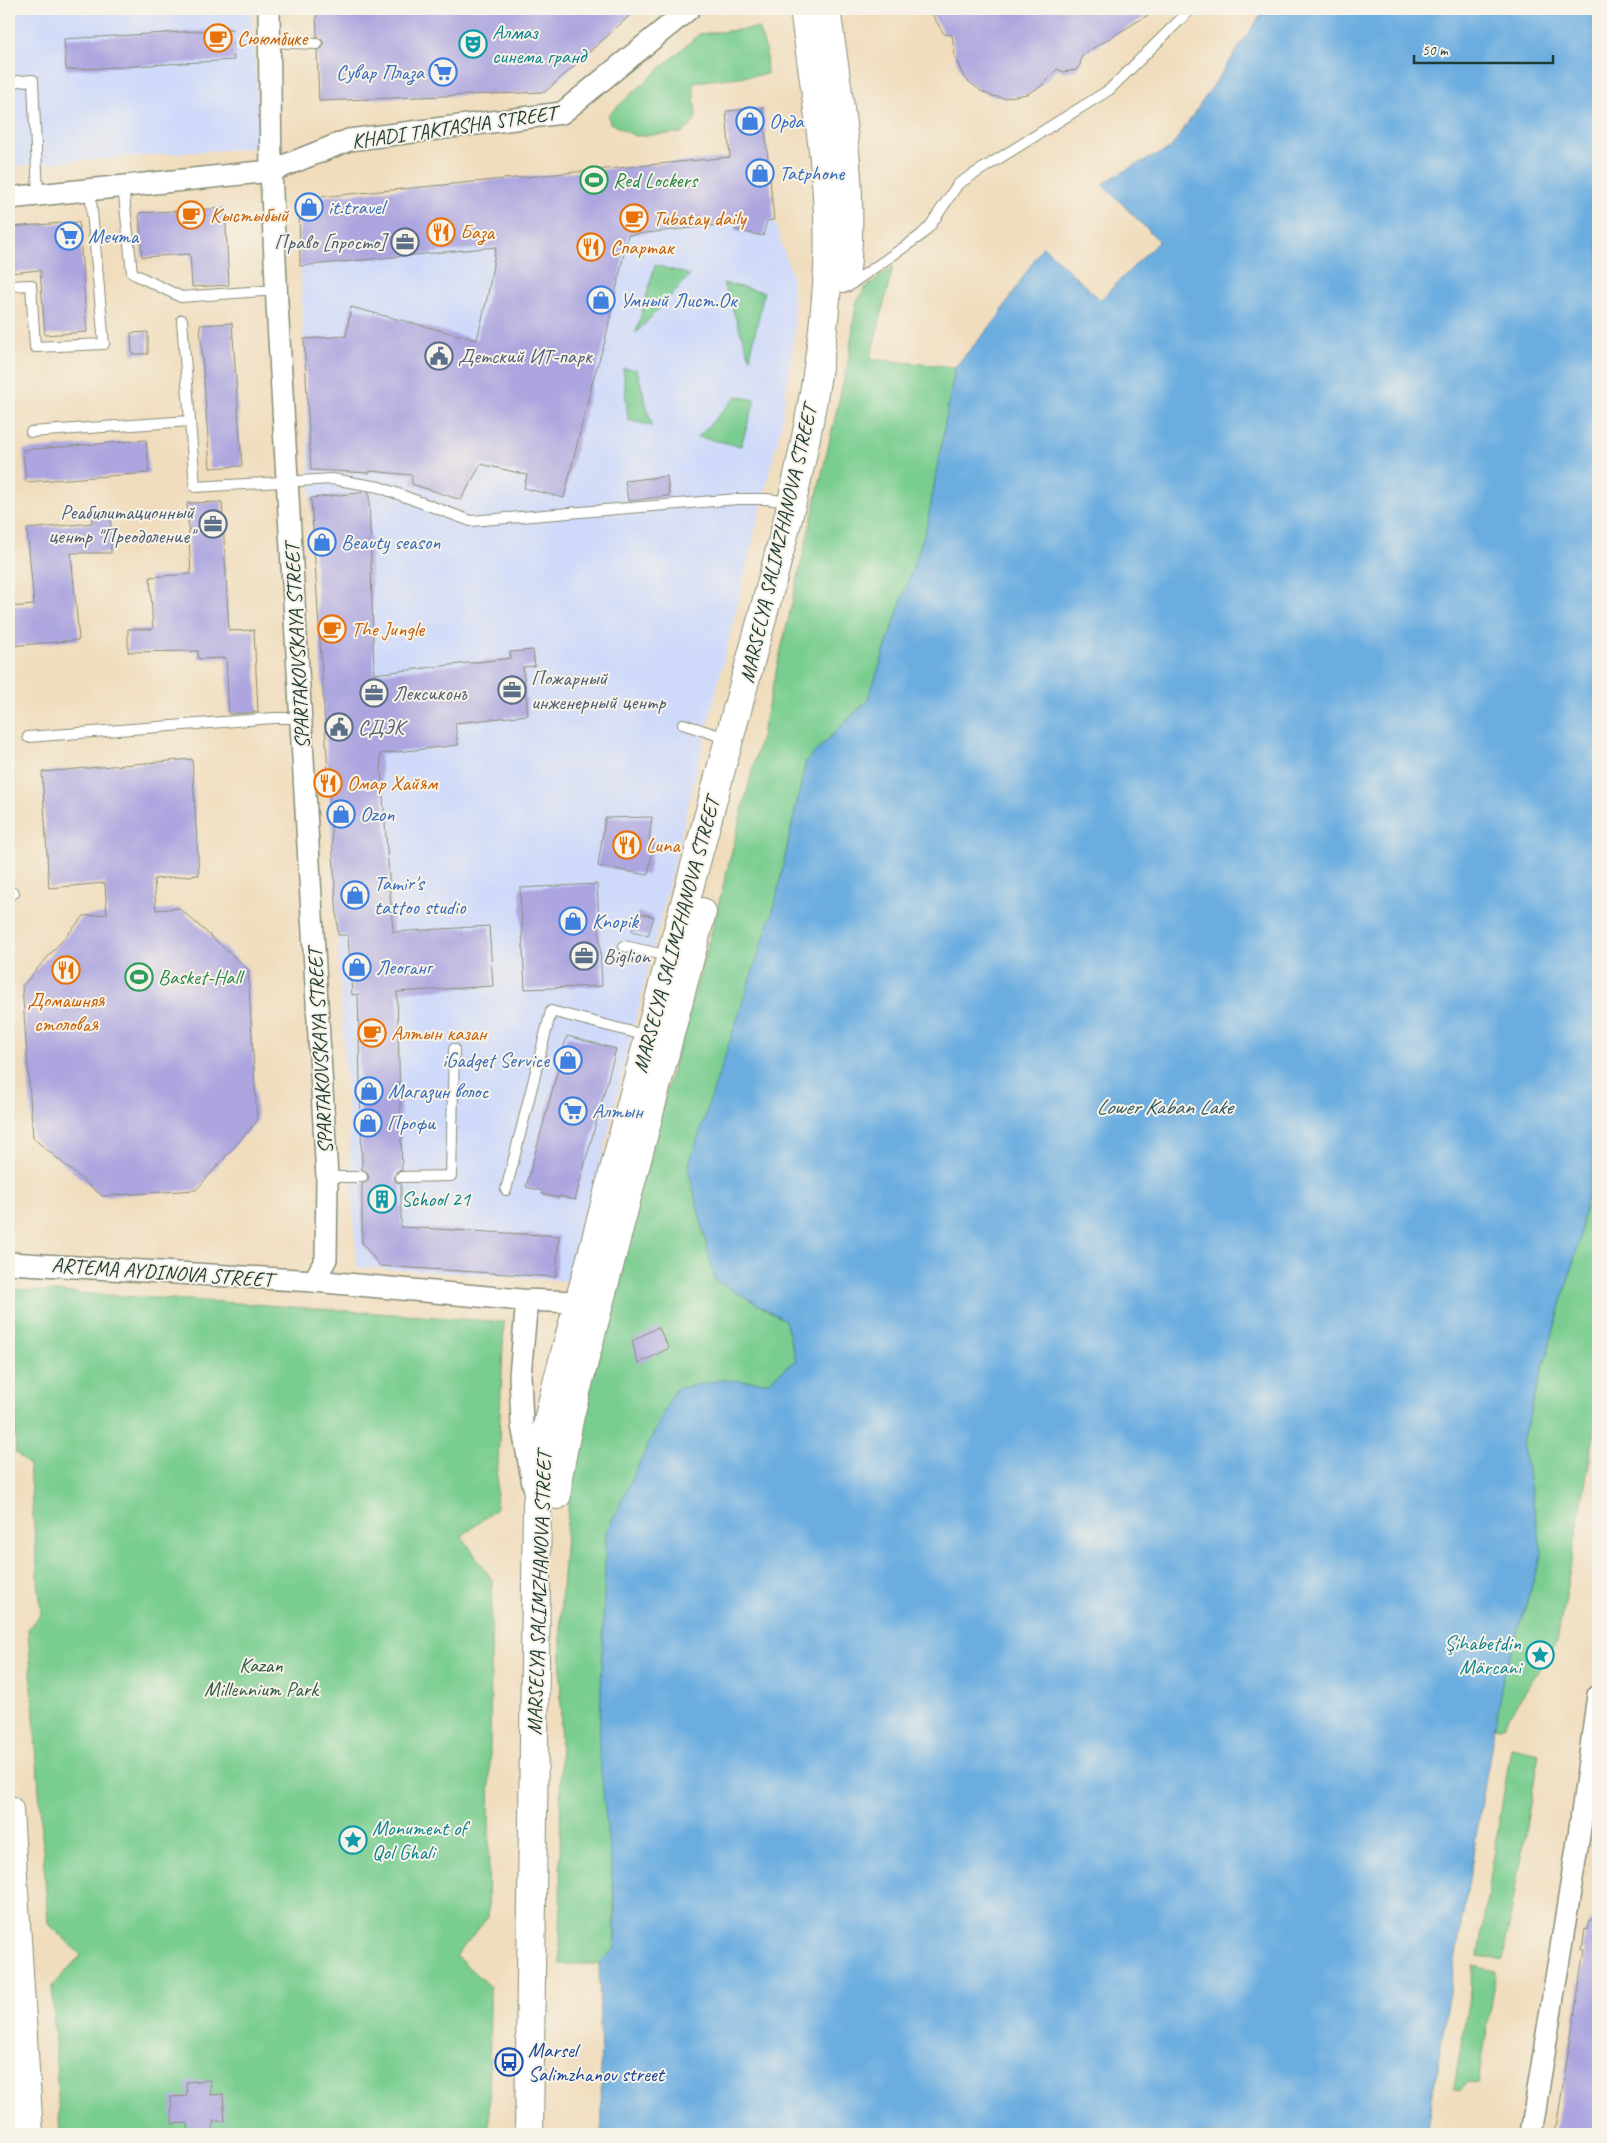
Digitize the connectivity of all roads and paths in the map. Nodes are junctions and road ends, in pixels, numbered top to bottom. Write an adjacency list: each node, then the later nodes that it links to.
1 (269, 9): 6 (street, SPARTAKOVSKAYA STREET)
2 (689, 9): 9 (street, KHADI TAKTASHA STREET)
3 (804, 9): 21 (main road, MARSELYA SALIMZHANOVA STREET)
4 (826, 9): 16 (main road)
5 (1191, 9): 16 (lane)
6 (270, 42): 7 (lane); 9 (street, SPARTAKOVSKAYA STREET)
7 (317, 44)
8 (9, 82): 12 (lane)
9 (272, 171): 10 (street, KHADI TAKTASHA STREET); 15 (street, SPARTAKOVSKAYA STREET)
10 (123, 186): 11 (street, KHADI TAKTASHA STREET); 15 (lane)
11 (90, 189): 12 (street, KHADI TAKTASHA STREET); 14 (lane)
12 (38, 195): 13 (street, KHADI TAKTASHA STREET)
13 (9, 198)
14 (9, 286)
15 (276, 290): 20 (street, SPARTAKOVSKAYA STREET)
16 (843, 290): 45 (main road)
17 (182, 320): 18 (lane)
18 (190, 421): 19 (lane); 20 (lane)
19 (31, 432)
20 (287, 481): 21 (lane); 22 (street, SPARTAKOVSKAYA STREET)
21 (792, 502): 25 (main road, MARSELYA SALIMZHANOVA STREET)
22 (301, 718): 24 (lane); 30 (street, SPARTAKOVSKAYA STREET)
23 (684, 724): 25 (lane)
24 (28, 737)
25 (730, 739): 27 (main road, MARSELYA SALIMZHANOVA STREET)
26 (624, 946): 27 (lane)
27 (670, 957): 28 (main road, MARSELYA SALIMZHANOVA STREET)
28 (648, 1036): 33 (lane); 37 (main road, MARSELYA SALIMZHANOVA STREET)
29 (454, 1049): 32 (lane)
30 (327, 1177): 31 (lane); 35 (street, SPARTAKOVSKAYA STREET)
31 (362, 1177)
32 (402, 1177)
33 (506, 1190)
34 (9, 1263): 35 (street, ARTEMA AYDINOVA STREET)
35 (314, 1281): 36 (street, ARTEMA AYDINOVA STREET)
36 (526, 1301): 37 (street, ARTEMA AYDINOVA STREET); 38 (street)
37 (579, 1302): 38 (main road, MARSELYA SALIMZHANOVA STREET)
38 (537, 1504): 44 (main road, MARSELYA SALIMZHANOVA STREET)
39 (1598, 1696): 46 (street)
40 (9, 1810): 41 (main road)
41 (9, 1819): 42 (main road)
42 (15, 2031): 43 (main road)
43 (29, 2134)
44 (529, 2134)
45 (548, 2134)
46 (1531, 2134)

